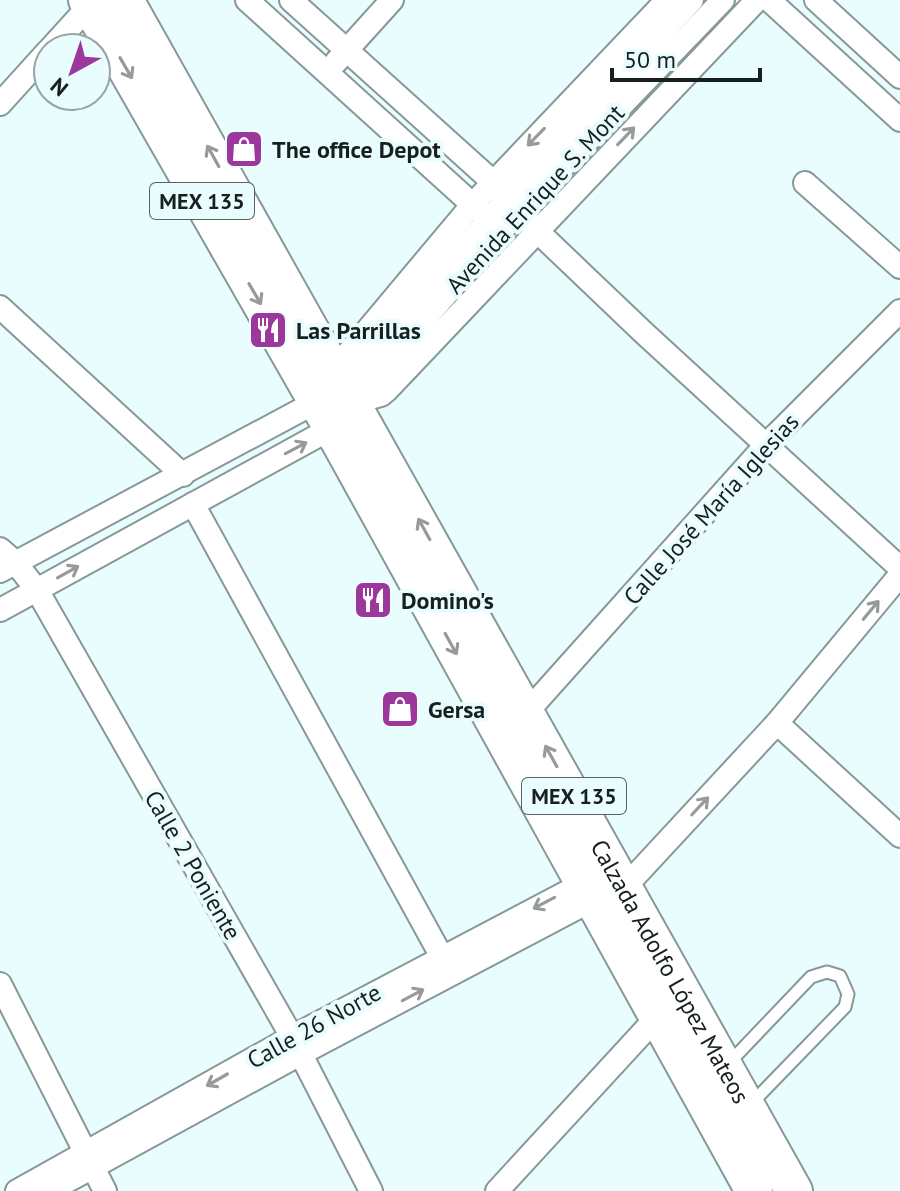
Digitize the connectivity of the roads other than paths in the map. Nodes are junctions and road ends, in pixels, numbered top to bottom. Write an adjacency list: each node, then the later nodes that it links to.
1 (247, 0): 14 (street)
2 (291, 0): 12 (street)
3 (392, 0): 12 (street)
4 (667, 0): 19 (street, one-way to 19)
5 (692, 0): 19 (street, Avenida Enrique S. Mont)
6 (723, 0): 19 (street, Avenida Enrique S. Mont)
7 (757, 0): 21 (street, one-way to 7)
8 (769, 0): 17 (street)
9 (816, 0): 15 (street)
10 (101, 2): 11 (street); 25 (main road, Calzada Adolfo López Mateos / MEX 135)
11 (68, 32)
12 (346, 51): 14 (street); 19 (street)
13 (32, 69): 16 (street)
14 (328, 72): 20 (street)
15 (900, 77)
16 (0, 104)
17 (900, 120)
18 (805, 183): 22 (street)
19 (508, 197): 20 (street); 20 (street, Avenida Enrique S. Mont); 21 (street)
20 (488, 218): 21 (street); 25 (street, Avenida Enrique S. Mont)
21 (536, 230): 25 (street); 26 (street)
22 (900, 267)
23 (0, 307): 27 (street)
24 (900, 311): 26 (street, Calle José María Iglesias)
25 (335, 398): 27 (street); 28 (street, one-way to 25); 34 (main road, Calzada Adolfo López Mateos / MEX 135, one-way to 25); 37 (main road, Calzada Adolfo López Mateos / MEX 135, one-way to 37)
26 (765, 446): 30 (street); 34 (street, Calle José María Iglesias)
27 (183, 475): 29 (street)
28 (193, 504): 32 (street, one-way to 28); 38 (street)
29 (5, 561): 32 (street, Calle 2 Poniente)
30 (900, 568)
31 (900, 575): 35 (street, Calle 26 Norte, one-way to 31)
32 (37, 590): 33 (street); 41 (street, Calle 2 Poniente)
33 (0, 610)
34 (527, 712): 37 (main road, Calzada Adolfo López Mateos / MEX 135, one-way to 34)
35 (777, 723): 36 (street); 37 (street, Calle 26 Norte, one-way to 35)
36 (900, 836)
37 (612, 881): 38 (street, Calle 26 Norte); 40 (main road, Calzada Adolfo López Mateos / MEX 135); 42 (main road, Calzada Adolfo López Mateos / MEX 135)
38 (447, 966): 41 (street, Calle 26 Norte)
39 (0, 984): 44 (street)
40 (658, 1016): 49 (street); 50 (main road, Calzada Adolfo López Mateos / MEX 135)
41 (296, 1046): 44 (street, Calle 26 Norte); 48 (street, Calle 2 Poniente)
42 (725, 1068): 43 (main road, Calzada Adolfo López Mateos / MEX 135); 43 (lane)
43 (747, 1108): 51 (main road, Calzada Adolfo López Mateos / MEX 135)
44 (90, 1161): 45 (street, Calle 26 Norte); 46 (street, Calle 26 Norte); 47 (street)
45 (17, 1191)
46 (49, 1191)
47 (105, 1191)
48 (371, 1191)
49 (497, 1191)
50 (754, 1191)
51 (794, 1191)

